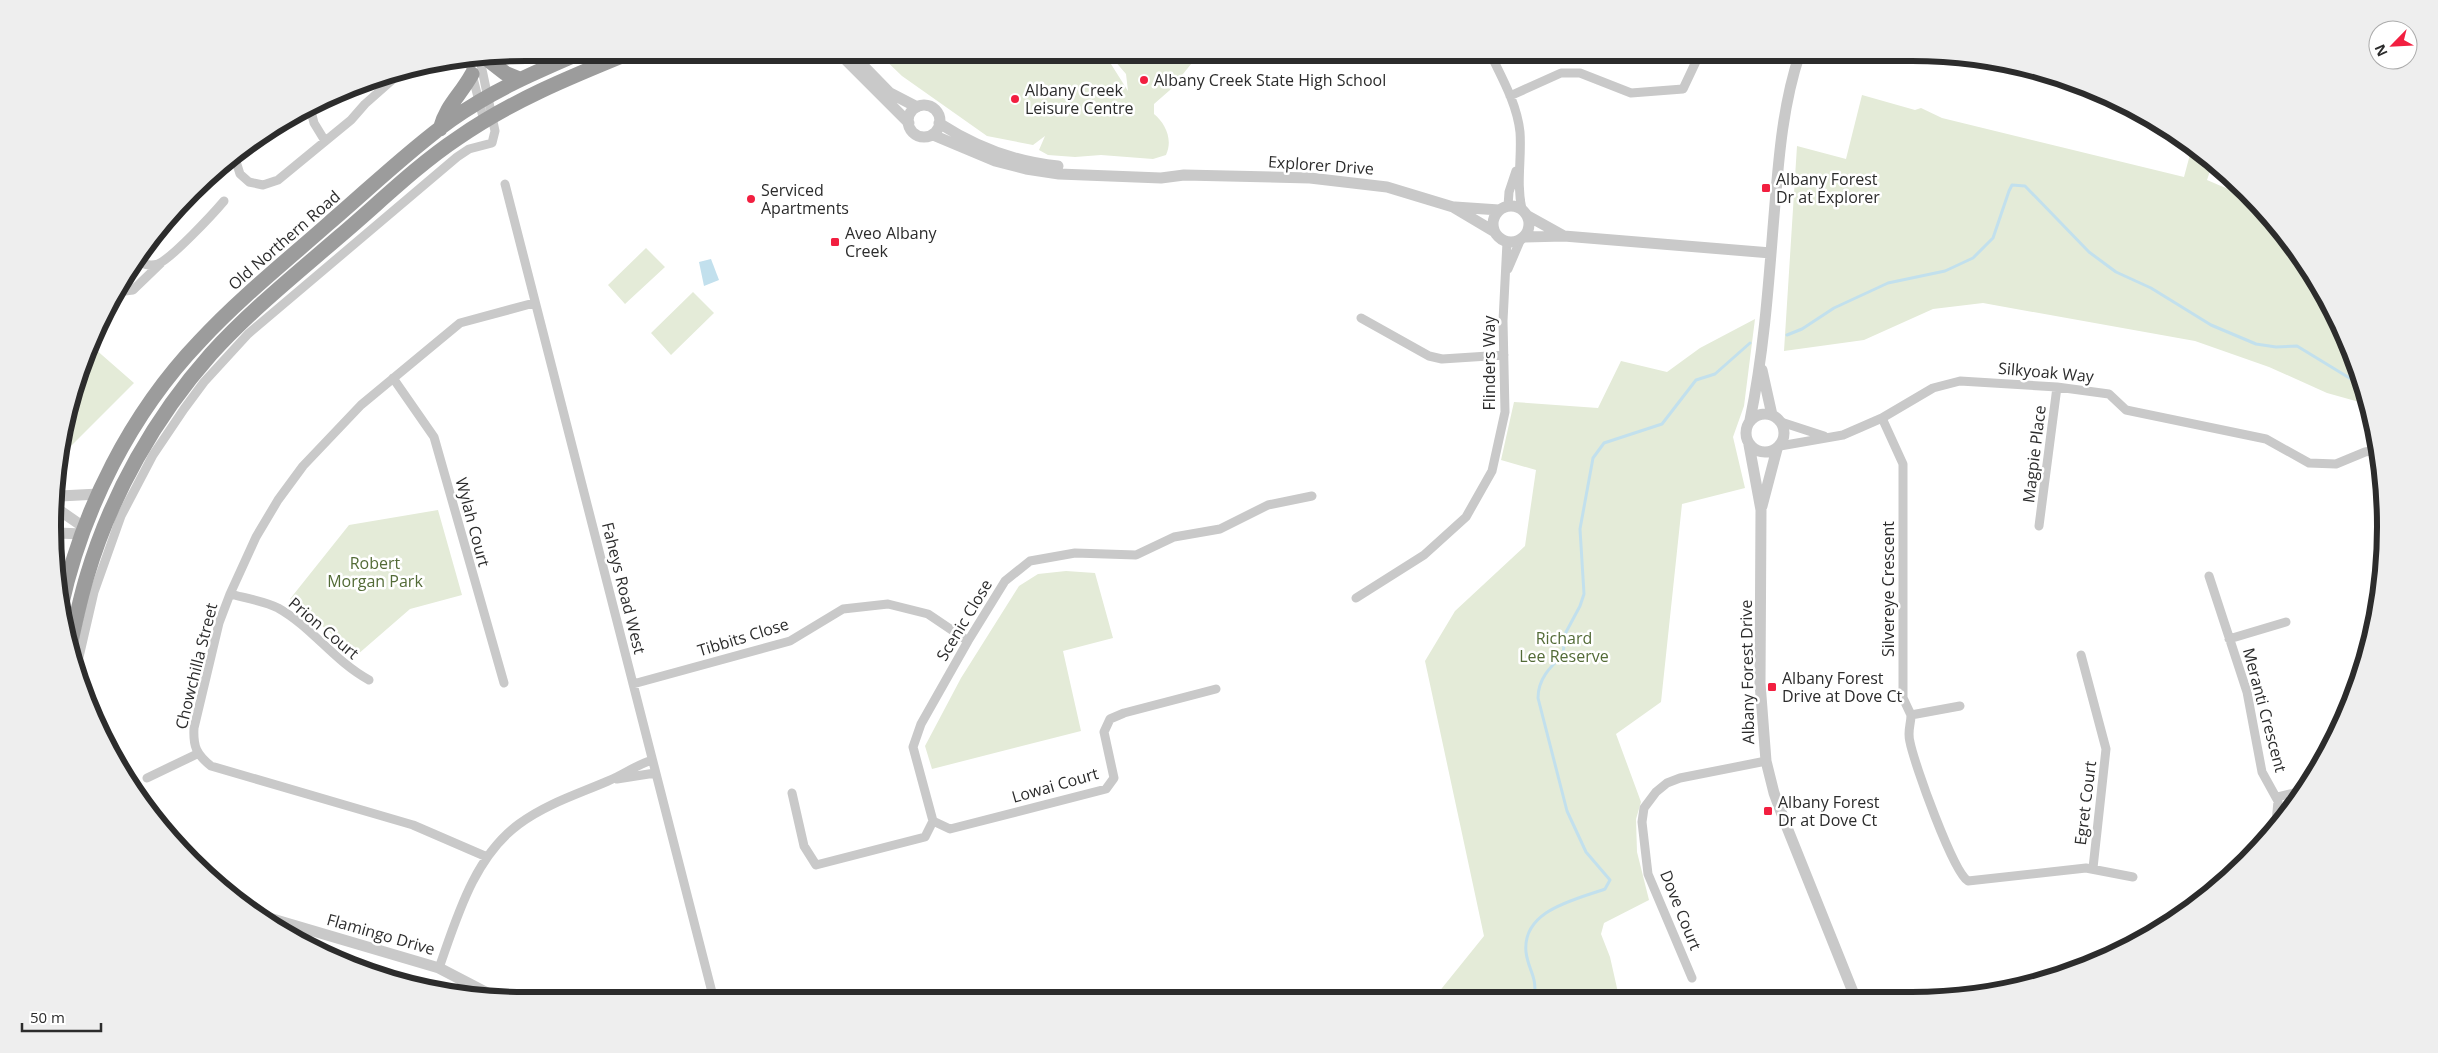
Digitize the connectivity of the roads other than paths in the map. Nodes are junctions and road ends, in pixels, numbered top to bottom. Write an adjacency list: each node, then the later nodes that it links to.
1 (560, 61): 11 (highway, Old Northern Road)
2 (609, 61): 17 (highway, Old Northern Road)
3 (848, 61): 19 (street)
4 (860, 61): 15 (street)
5 (1494, 61): 13 (street)
6 (1696, 61): 13 (street)
7 (1797, 61): 35 (street)
8 (491, 62): 11 (highway)
9 (480, 64): 14 (street)
10 (470, 68): 14 (street); 20 (highway)
11 (519, 79): 14 (highway, Old Northern Road)
12 (390, 82): 22 (street)
13 (1510, 96): 24 (street)
14 (484, 99): 17 (street); 20 (highway, Old Northern Road)
15 (917, 107): 18 (street); 19 (street)
16 (311, 114): 22 (street)
17 (488, 118): 61 (highway, Old Northern Road); 61 (street)
18 (940, 123): 21 (street); 25 (street, Explorer Drive)
19 (908, 124): 21 (street)
20 (440, 129): 53 (highway, Old Northern Road)
21 (933, 135): 25 (street, Explorer Drive)
22 (325, 141): 23 (street)
23 (237, 162)
24 (1518, 164): 29 (street); 30 (street)
25 (1184, 175): 28 (street, Explorer Drive)
26 (505, 184): 40 (street, Faheys Road West)
27 (224, 201): 36 (street)
28 (1453, 207): 29 (street, Explorer Drive); 31 (street, Explorer Drive)
29 (1504, 208): 30 (street); 31 (street)
30 (1525, 212): 32 (street); 33 (street)
31 (1495, 232): 34 (street)
32 (1564, 236): 33 (street); 35 (street)
33 (1522, 239): 34 (street); 38 (street, Flinders Way)
34 (1507, 242): 38 (street, Flinders Way)
35 (1771, 253): 43 (street)
36 (162, 261): 37 (street); 39 (street)
37 (143, 263)
38 (1506, 274): 42 (street, Flinders Way)
39 (126, 290)
40 (534, 303): 44 (street, Chowchilla Street); 74 (street, Faheys Road West)
41 (1361, 318): 42 (street)
42 (1504, 355): 65 (street, Flinders Way)
43 (1761, 365): 47 (street); 48 (street)
44 (393, 378): 64 (street, Chowchilla Street); 73 (street, Wylah Court)
45 (2057, 387): 46 (street, Silkyoak Way); 52 (street, Silkyoak Way); 58 (street, Magpie Place)
46 (1882, 418): 49 (street, Silkyoak Way); 77 (street, Silvereye Crescent)
47 (1777, 419): 48 (street); 49 (street); 51 (street)
48 (1750, 420): 50 (street)
49 (1827, 437): 51 (street, Silkyoak Way)
50 (1749, 444): 51 (street); 56 (street, Albany Forest Drive)
51 (1778, 447): 56 (street, Albany Forest Drive)
52 (2371, 451)
53 (99, 494): 54 (street); 59 (highway, Old Northern Road)
54 (62, 496)
55 (1312, 496): 69 (street, Scenic Close)
56 (1761, 510): 80 (street, Albany Forest Drive)
57 (61, 512): 59 (street)
58 (2039, 526)
59 (83, 531): 60 (street); 61 (highway); 63 (highway, Old Northern Road)
60 (61, 533)
61 (106, 537): 67 (highway, Old Northern Road); 70 (street)
62 (2209, 576): 68 (street, Meranti Crescent)
63 (66, 590)
64 (230, 594): 72 (street, Prion Court); 78 (street, Chowchilla Street)
65 (1356, 598)
66 (2286, 622): 68 (street)
67 (73, 631)
68 (2230, 639): 86 (street, Meranti Crescent)
69 (968, 641): 74 (street, Tibbits Close); 88 (street, Scenic Close)
70 (79, 655)
71 (2081, 655): 90 (street, Egret Court)
72 (369, 680)
73 (504, 684)
74 (633, 684): 79 (street, Faheys Road West)
75 (1216, 689): 88 (street, Lowai Court)
76 (1960, 706): 77 (street)
77 (1911, 715): 90 (street, Silvereye Crescent)
78 (197, 754): 82 (street); 89 (street, Chowchilla Street)
79 (652, 760): 81 (street, Faheys Road West); 83 (street)
80 (1766, 761): 94 (street, Dove Court); 97 (street, Albany Forest Drive)
81 (656, 773): 83 (street); 96 (street, Faheys Road West)
82 (147, 778)
83 (609, 781): 89 (street)
84 (792, 793): 88 (street)
85 (2292, 793): 86 (street)
86 (2277, 797): 87 (street, Meranti Crescent)
87 (2278, 814)
88 (933, 821)
89 (487, 857): 93 (street)
90 (2093, 868): 91 (street, Silvereye Crescent)
91 (2133, 877)
92 (285, 923): 93 (street, Flamingo Drive)
93 (439, 968): 95 (street, Flamingo Drive)
94 (1692, 978)
95 (479, 989)
96 (712, 992)
97 (1854, 992)

